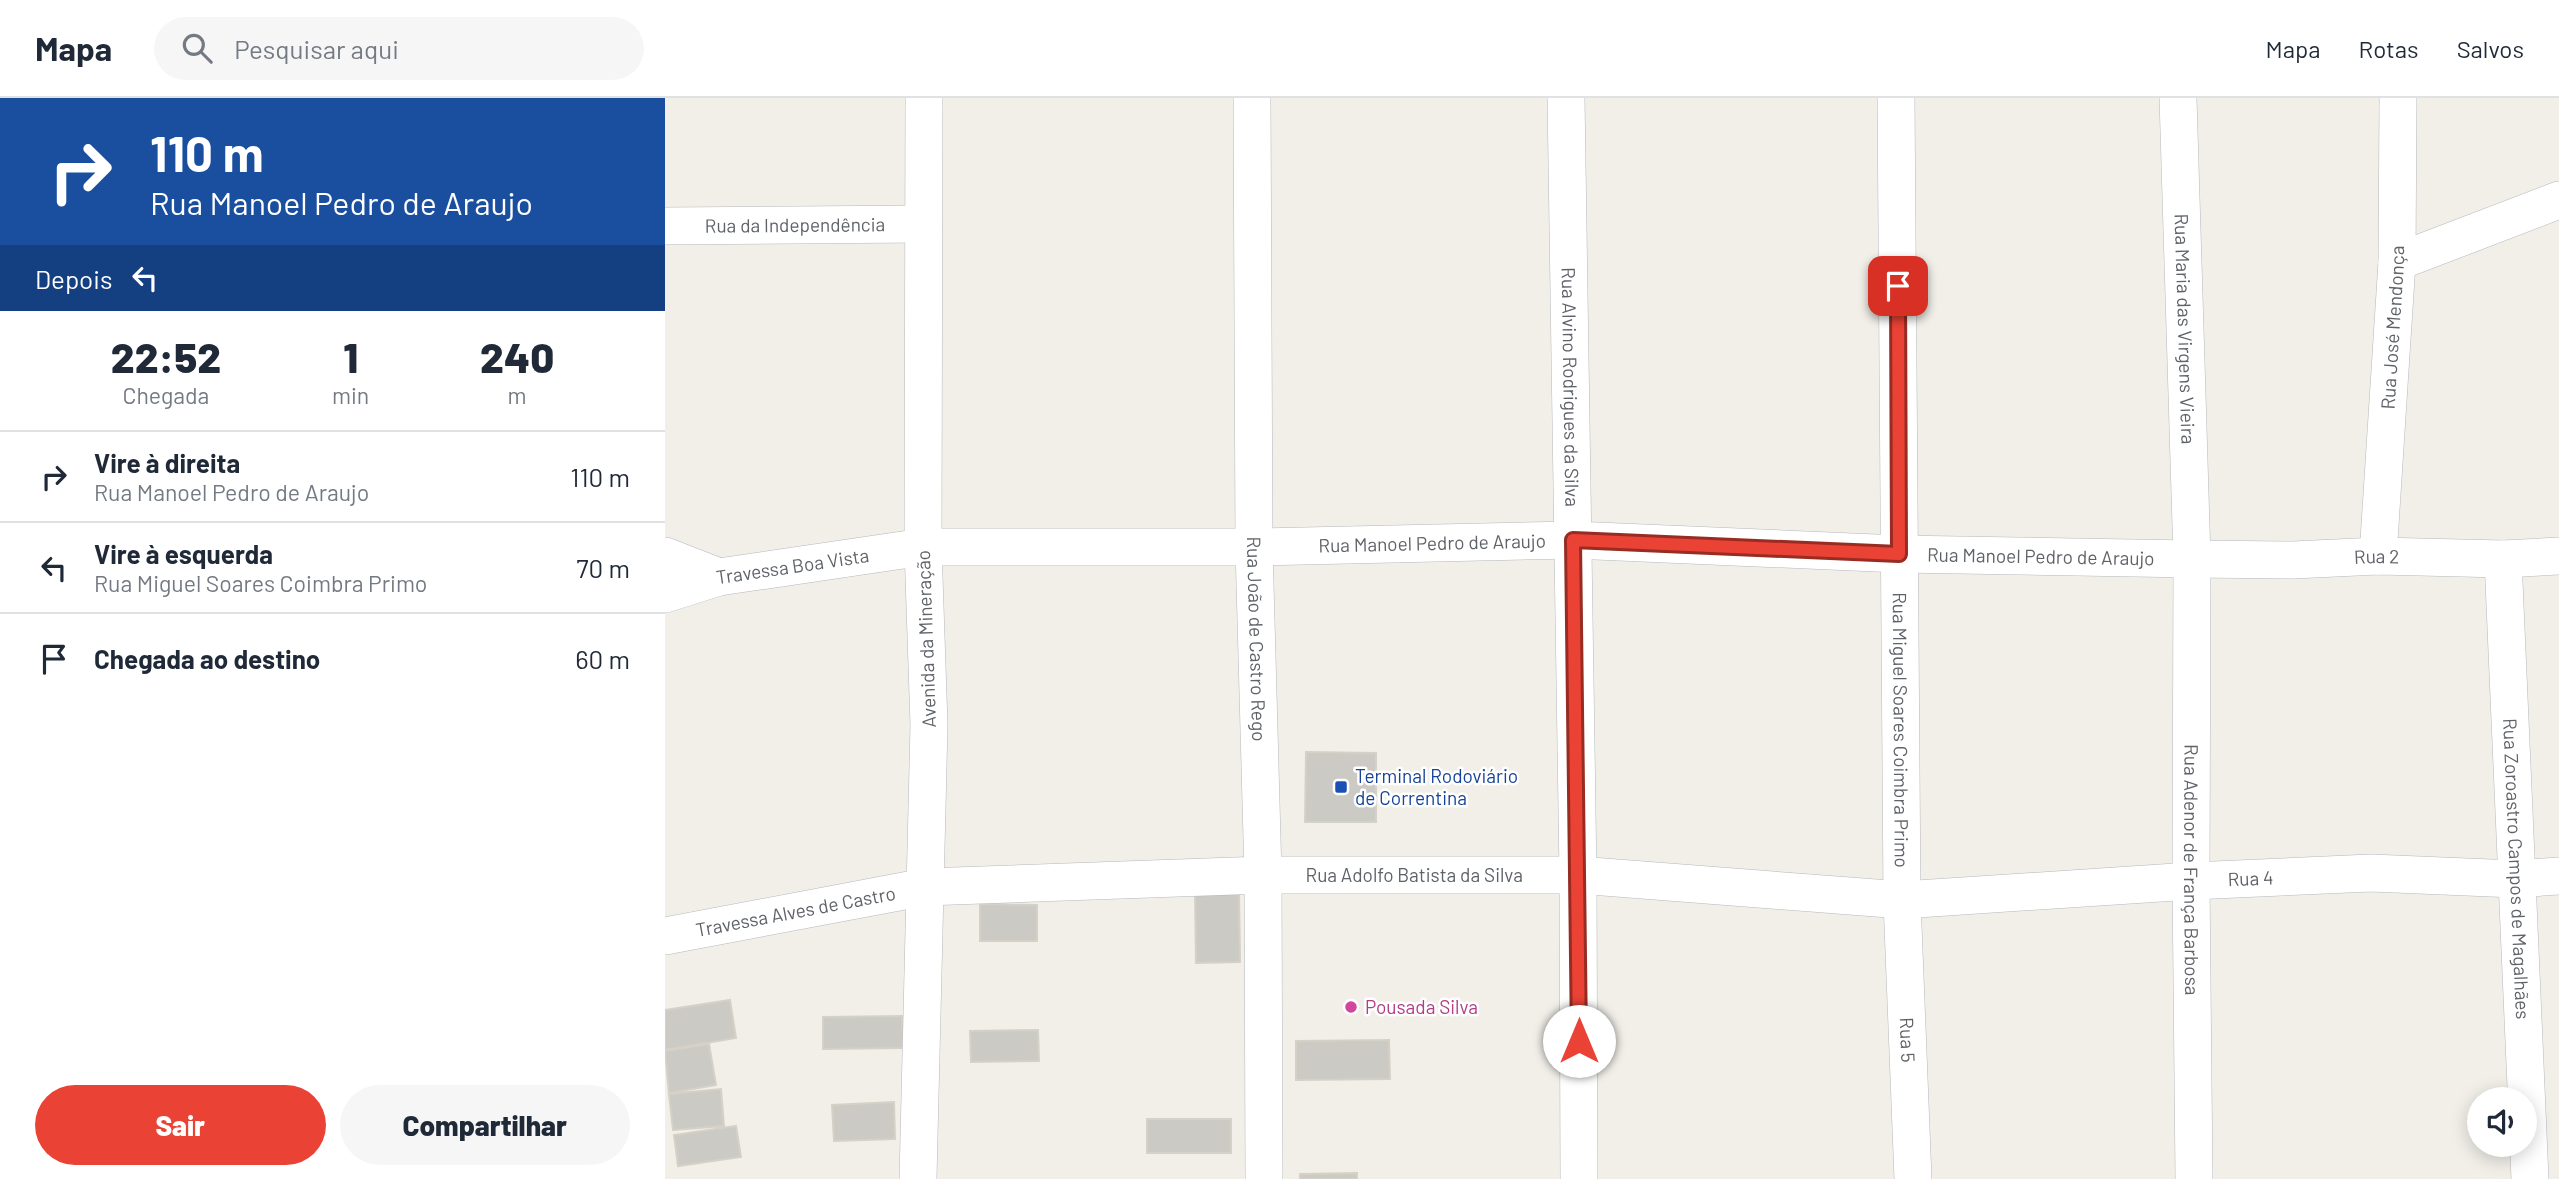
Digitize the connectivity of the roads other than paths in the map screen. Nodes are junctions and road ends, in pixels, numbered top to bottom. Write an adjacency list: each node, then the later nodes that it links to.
1 (924, 98): 8 (street, Avenida da Mineração)
2 (1252, 98): 13 (street, Rua João de Castro Rego)
3 (1566, 98): 11 (street, Rua Alvino Rodrigues da Silva)
4 (1896, 98): 14 (street, Rua Miguel Soares Coimbra Primo)
5 (2178, 98): 18 (street, Rua Maria das Virgens Vieira)
6 (2398, 98): 10 (street, Rua José Mendonça)
7 (2559, 200): 10 (street)
8 (922, 224): 9 (street, Rua da Independência); 12 (street, Avenida da Mineração)
9 (665, 226)
10 (2397, 262): 16 (street, Rua José Mendonça)
11 (1573, 540): 13 (street, Rua Manoel Pedro de Araujo); 14 (street, Rua Manoel Pedro de Araujo); 23 (street, Rua Alvino Rodrigues da Silva)
12 (923, 547): 13 (street, Rua Manoel Pedro de Araujo); 20 (street, Travessa Boa Vista); 27 (street, Avenida da Mineração)
13 (1254, 547): 22 (street, Rua João de Castro Rego)
14 (1899, 554): 18 (street, Rua Manoel Pedro de Araujo); 28 (street, Rua Miguel Soares Coimbra Primo)
15 (665, 556): 20 (street)
16 (2378, 556): 18 (street, Rua 2); 19 (street, Rua 2)
17 (2559, 556): 19 (street, Rua 2)
18 (2192, 559): 26 (street, Rua Adenor de França Barbosa)
19 (2503, 559): 25 (street, Rua Zoroastro Campos de Magalhães)
20 (719, 577): 21 (street, Travessa Boa Vista)
21 (665, 594)
22 (1263, 875): 23 (street, Rua Adolfo Batista da Silva); 27 (street, Rua Adolfo Batista da Silva); 31 (street, Rua João de Castro Rego)
23 (1578, 875): 28 (street, Rua Adolfo Batista da Silva); 32 (street, Rua Alvino Rodrigues da Silva)
24 (2559, 876): 25 (street, Rua 4)
25 (2515, 879): 26 (street, Rua 4); 35 (street, Rua Zoroastro Campos de Magalhães)
26 (2191, 881): 28 (street, Rua 4); 34 (street, Rua Adenor de França Barbosa)
27 (925, 887): 29 (street, Travessa Alves de Castro); 30 (street, Avenida da Mineração)
28 (1902, 900): 33 (street, Rua 5)
29 (665, 936)
30 (918, 1179)
31 (1264, 1179)
32 (1579, 1179)
33 (1913, 1179)
34 (2194, 1179)
35 (2530, 1179)

